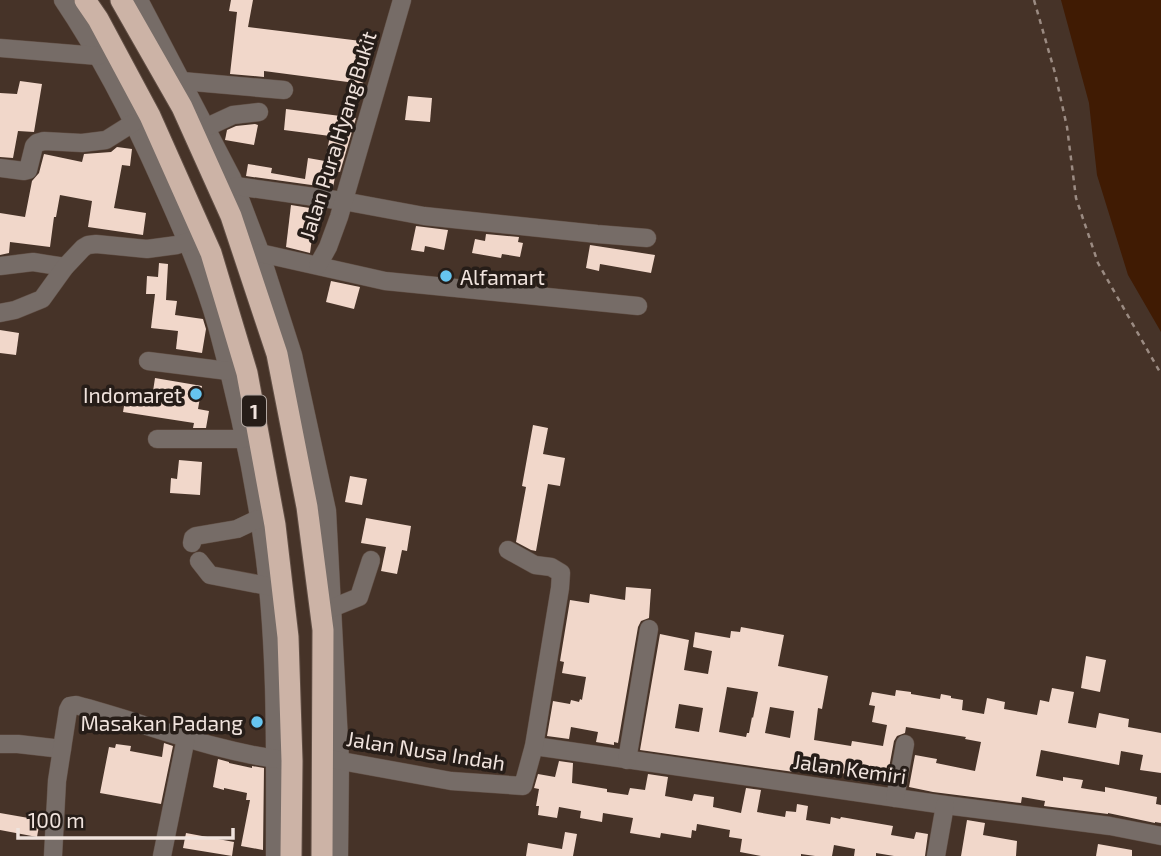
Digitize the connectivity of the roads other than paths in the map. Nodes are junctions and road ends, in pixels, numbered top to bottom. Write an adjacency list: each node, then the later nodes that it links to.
1 (63, 0): 7 (street)
2 (85, 0): 17 (highway, 1)
3 (121, 0): 41 (highway, 1)
4 (139, 0): 8 (street)
5 (402, 0): 15 (street, Jalan Pura Hyang Bukit)
6 (0, 48): 7 (street)
7 (98, 56): 11 (street)
8 (182, 81): 9 (street); 12 (street)
9 (284, 90)
10 (258, 112): 12 (street)
11 (133, 123): 13 (street); 17 (street)
12 (207, 127): 14 (street)
13 (0, 168)
14 (236, 186): 15 (street); 18 (street)
15 (343, 201): 16 (street); 19 (street, Jalan Pura Hyang Bukit)
16 (647, 238)
17 (196, 240): 21 (street); 25 (street); 33 (highway, 1)
18 (260, 253): 19 (street, Jalan Pura Hyang Bukit); 34 (street)
19 (318, 265): 22 (street)
20 (0, 266): 21 (street)
21 (65, 267): 23 (street)
22 (638, 306)
23 (0, 313)
24 (148, 361): 25 (street)
25 (228, 371): 27 (street)
26 (157, 439): 27 (street)
27 (243, 439): 28 (street)
28 (258, 519): 29 (street); 33 (street)
29 (192, 543)
30 (508, 550): 39 (street)
31 (371, 560): 34 (street)
32 (199, 561): 33 (street)
33 (275, 588): 42 (highway, 1)
34 (332, 608): 41 (street)
35 (649, 629): 43 (street)
36 (186, 737): 40 (street); 42 (street); 48 (street)
37 (0, 744): 40 (street)
38 (905, 744): 44 (street)
39 (534, 746): 41 (street, Jalan Nusa Indah); 43 (street, Jalan Kemiri)
40 (62, 749): 47 (street)
41 (331, 759): 51 (highway, 1); 52 (street)
42 (284, 760): 49 (street); 50 (highway, 1)
43 (626, 760): 44 (street, Jalan Kemiri)
44 (895, 797): 45 (street, Jalan Kemiri)
45 (945, 805): 46 (street, Jalan Kemiri); 53 (street)
46 (1161, 836)
47 (53, 856)
48 (162, 856)
49 (275, 856)
50 (291, 856)
51 (322, 856)
52 (339, 856)
53 (936, 856)

